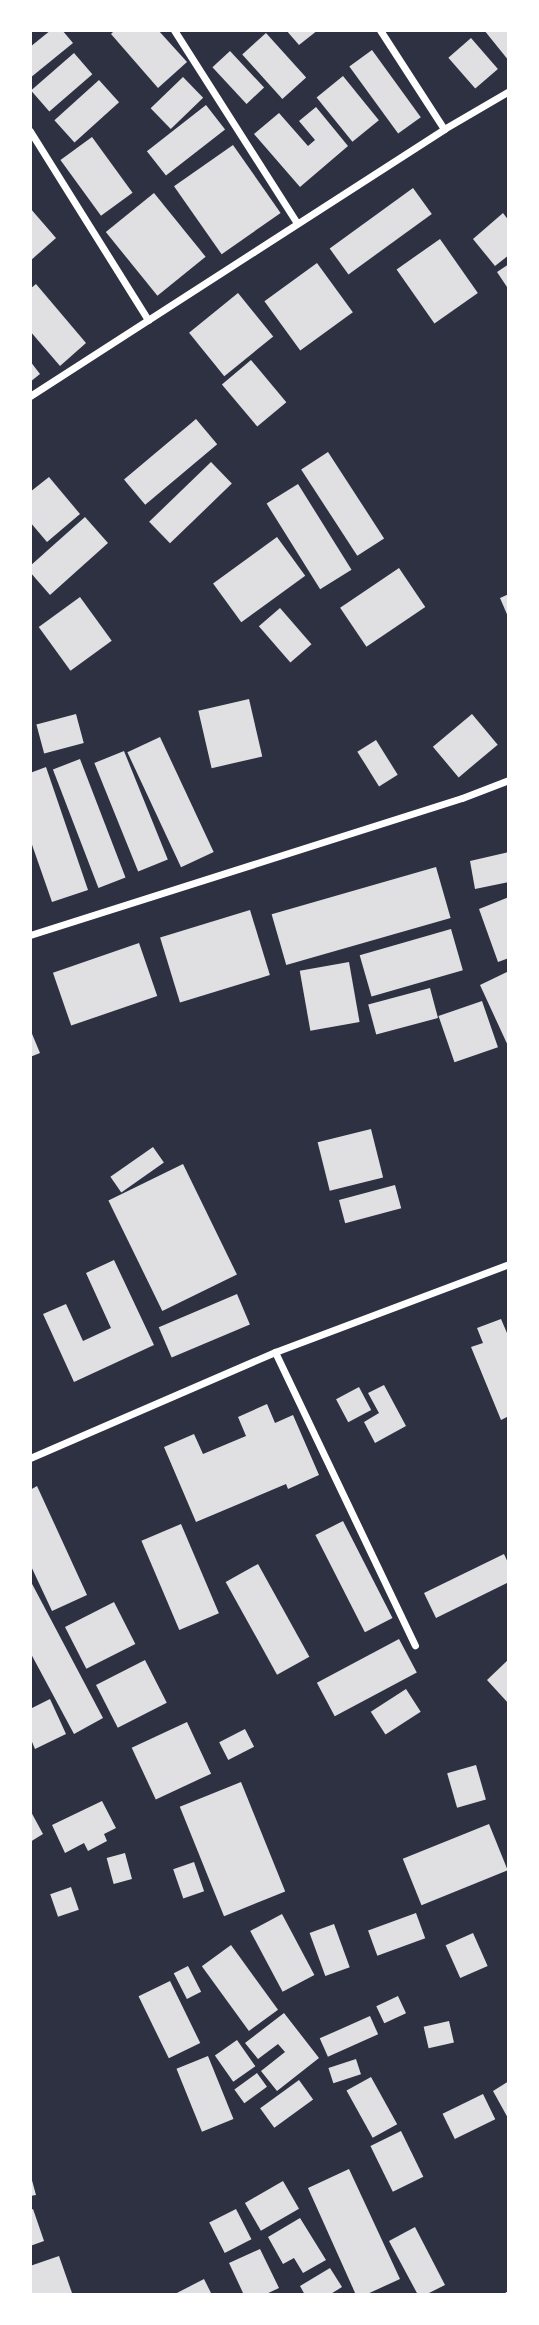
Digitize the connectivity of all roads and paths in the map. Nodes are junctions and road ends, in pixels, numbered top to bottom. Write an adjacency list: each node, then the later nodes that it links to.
1 (174, 30): 6 (street)
2 (380, 30): 4 (street)
3 (509, 91): 4 (street)
4 (444, 129): 6 (street)
5 (30, 131): 7 (street)
6 (296, 223): 7 (street)
7 (148, 320): 8 (street)
8 (30, 396)
9 (509, 780): 10 (street)
10 (30, 936)
11 (509, 1264): 12 (street)
12 (275, 1352): 13 (street); 14 (street)
13 (30, 1458)
14 (415, 1645)

